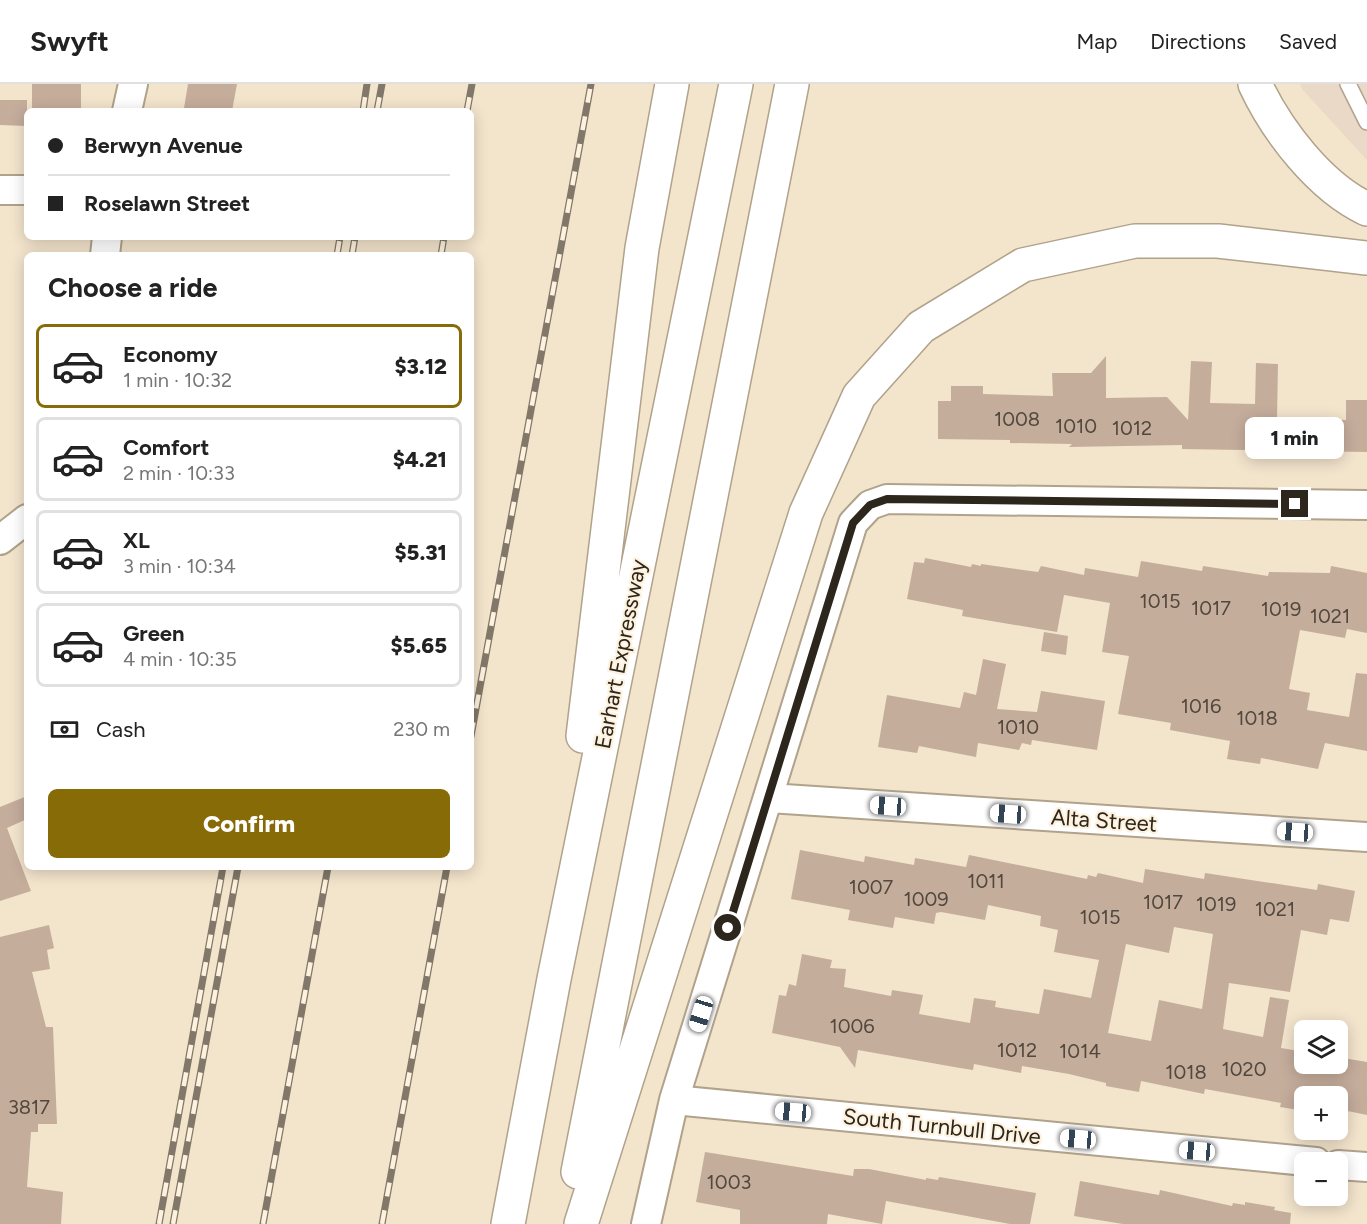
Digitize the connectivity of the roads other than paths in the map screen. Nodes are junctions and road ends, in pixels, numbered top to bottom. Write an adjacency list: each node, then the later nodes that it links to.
1 (132, 84): 7 (street)
2 (672, 84): 18 (highway)
3 (736, 84): 18 (highway, Earhart Expressway)
4 (792, 84): 24 (highway)
5 (1255, 84): 11 (highway)
6 (1348, 84): 8 (lane)
7 (128, 108)
8 (1367, 122)
9 (0, 190): 10 (street)
10 (24, 190)
11 (1367, 210)
12 (1367, 258): 25 (highway)
13 (1367, 505): 16 (street)
14 (24, 521): 15 (street)
15 (0, 540)
16 (769, 798): 17 (street, Alta Street); 19 (street)
17 (1367, 837)
18 (554, 979): 23 (highway, Earhart Expressway)
19 (674, 1100): 20 (street, South Turnbull Drive); 26 (street)
20 (1294, 1160)
21 (1348, 1166): 22 (street)
22 (1367, 1167)
23 (508, 1224)
24 (568, 1224)
25 (580, 1224)
26 (646, 1224)

